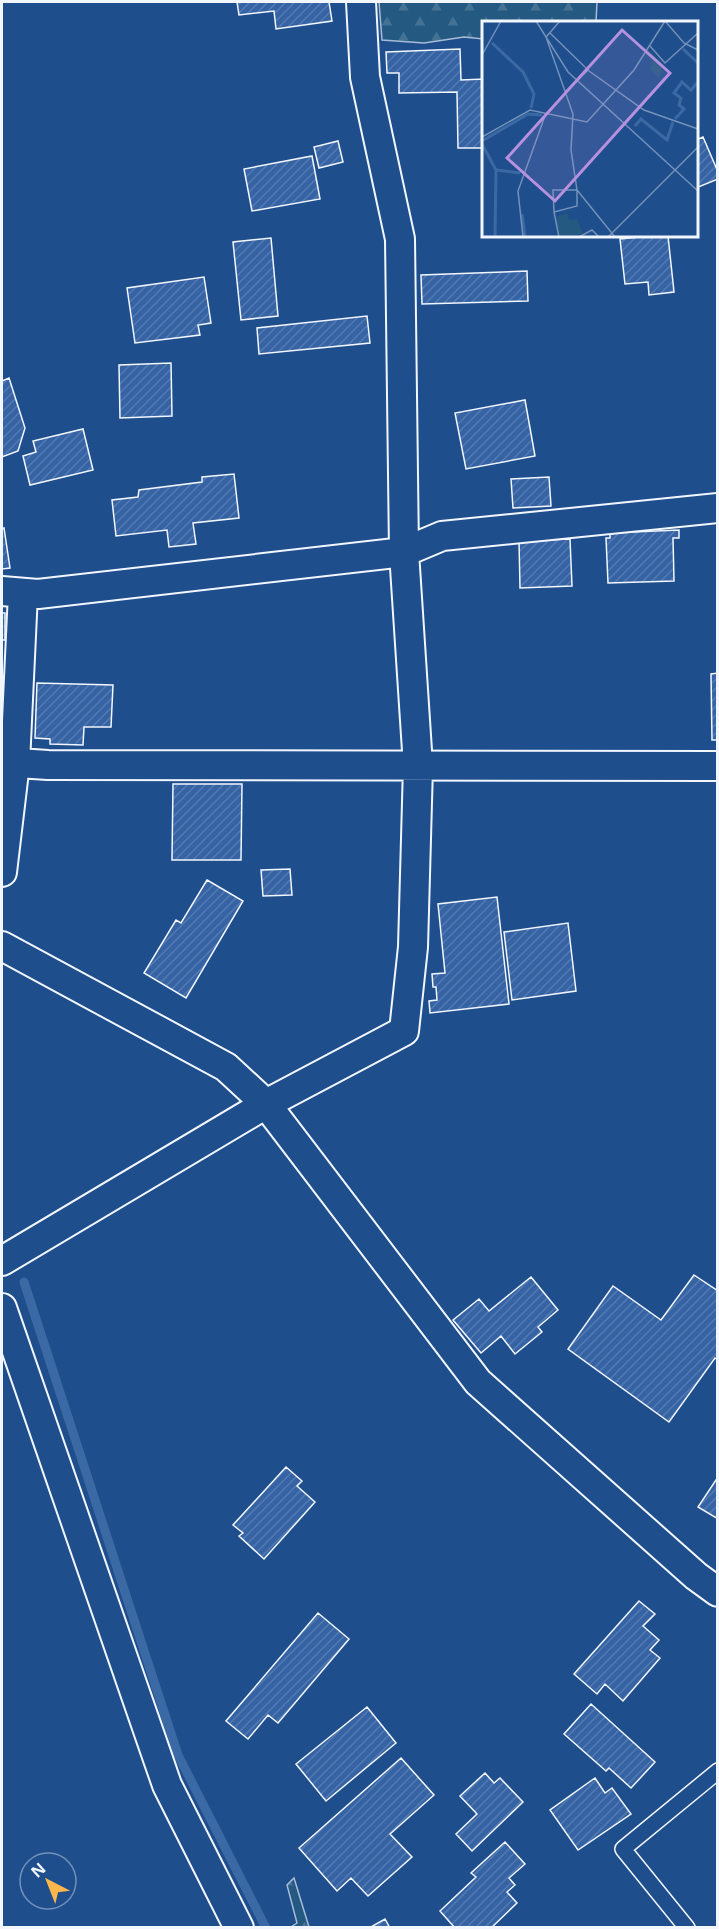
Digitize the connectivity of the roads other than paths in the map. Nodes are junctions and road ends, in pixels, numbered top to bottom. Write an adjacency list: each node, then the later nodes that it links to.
1 (361, 2): 3 (street)
2 (717, 508): 3 (street)
3 (404, 552): 4 (street); 6 (street)
4 (12, 592): 5 (street)
5 (8, 762): 6 (street); 8 (street)
6 (418, 766): 7 (street); 10 (street)
7 (717, 766)
8 (2, 872)
9 (2, 946): 10 (street)
10 (266, 1104): 11 (street); 13 (street)
11 (2, 1261)
12 (2, 1308): 15 (street)
13 (717, 1592)
14 (717, 1771): 16 (lane)
15 (239, 1928)
16 (687, 1928)

